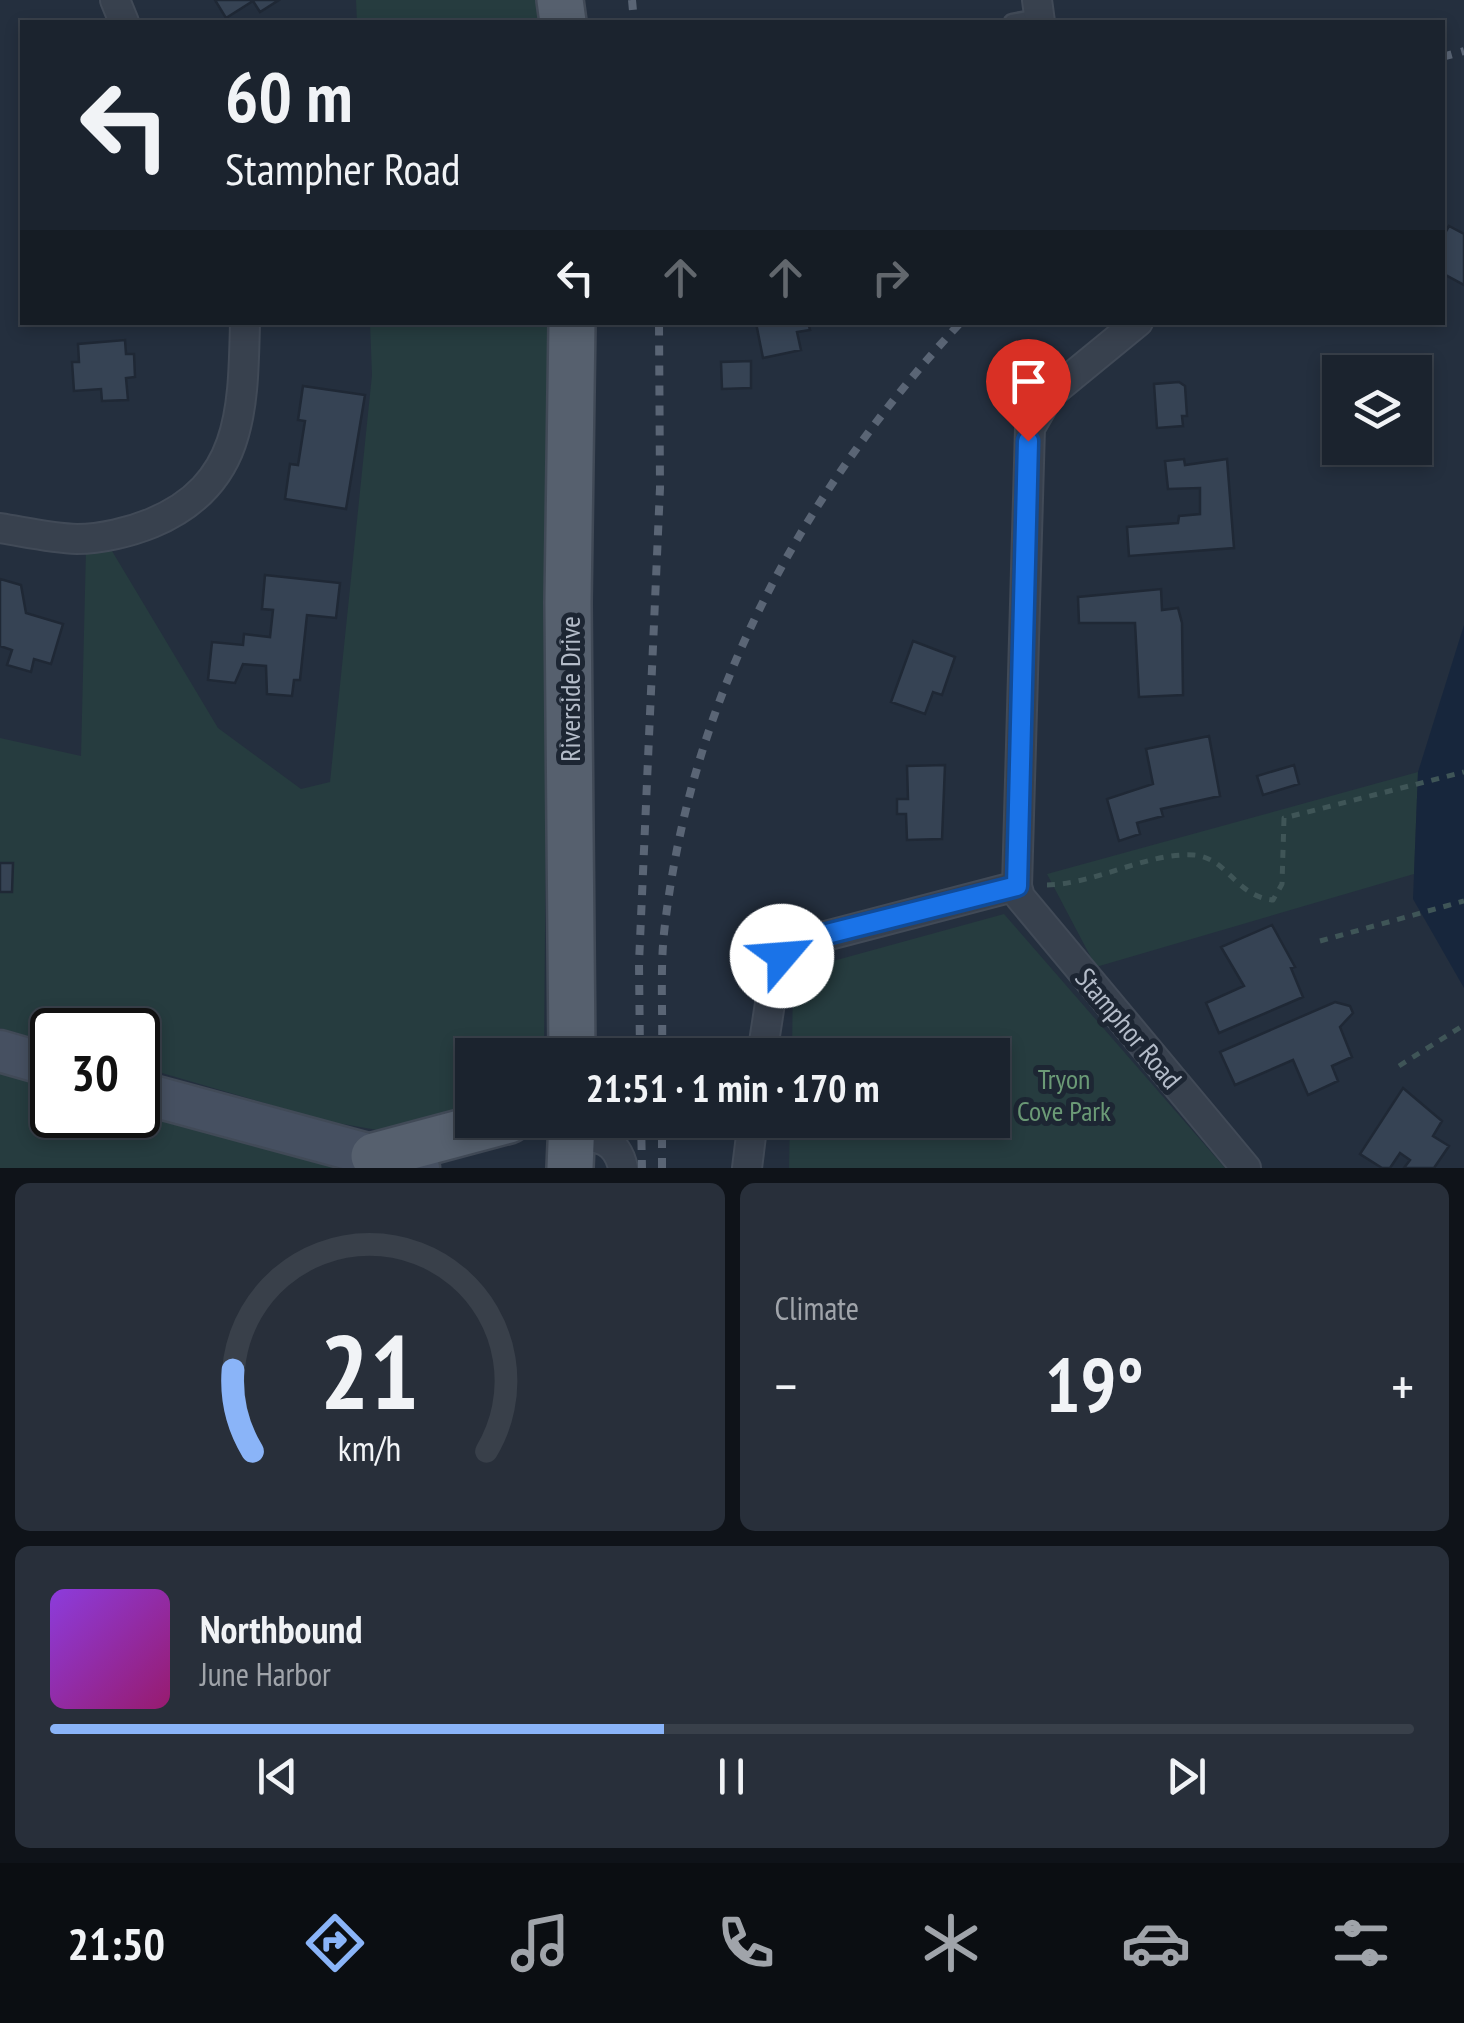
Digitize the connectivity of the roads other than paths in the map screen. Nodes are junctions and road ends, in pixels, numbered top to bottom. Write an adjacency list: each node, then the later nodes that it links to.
1 (246, 325): 4 (street)
2 (572, 325): 6 (main road, Riverside Drive)
3 (1134, 325): 5 (street)
4 (0, 528)
5 (1017, 886): 7 (street); 18 (street, Stamphor Road)
6 (572, 1038)
7 (765, 1038)
8 (0, 1051): 9 (main road)
9 (30, 1060)
10 (160, 1098): 14 (main road)
11 (459, 1138): 14 (main road)
12 (751, 1138): 17 (street)
13 (571, 1141): 16 (street)
14 (382, 1162): 15 (main road)
15 (420, 1168)
16 (623, 1168)
17 (747, 1168)
18 (1246, 1168)

